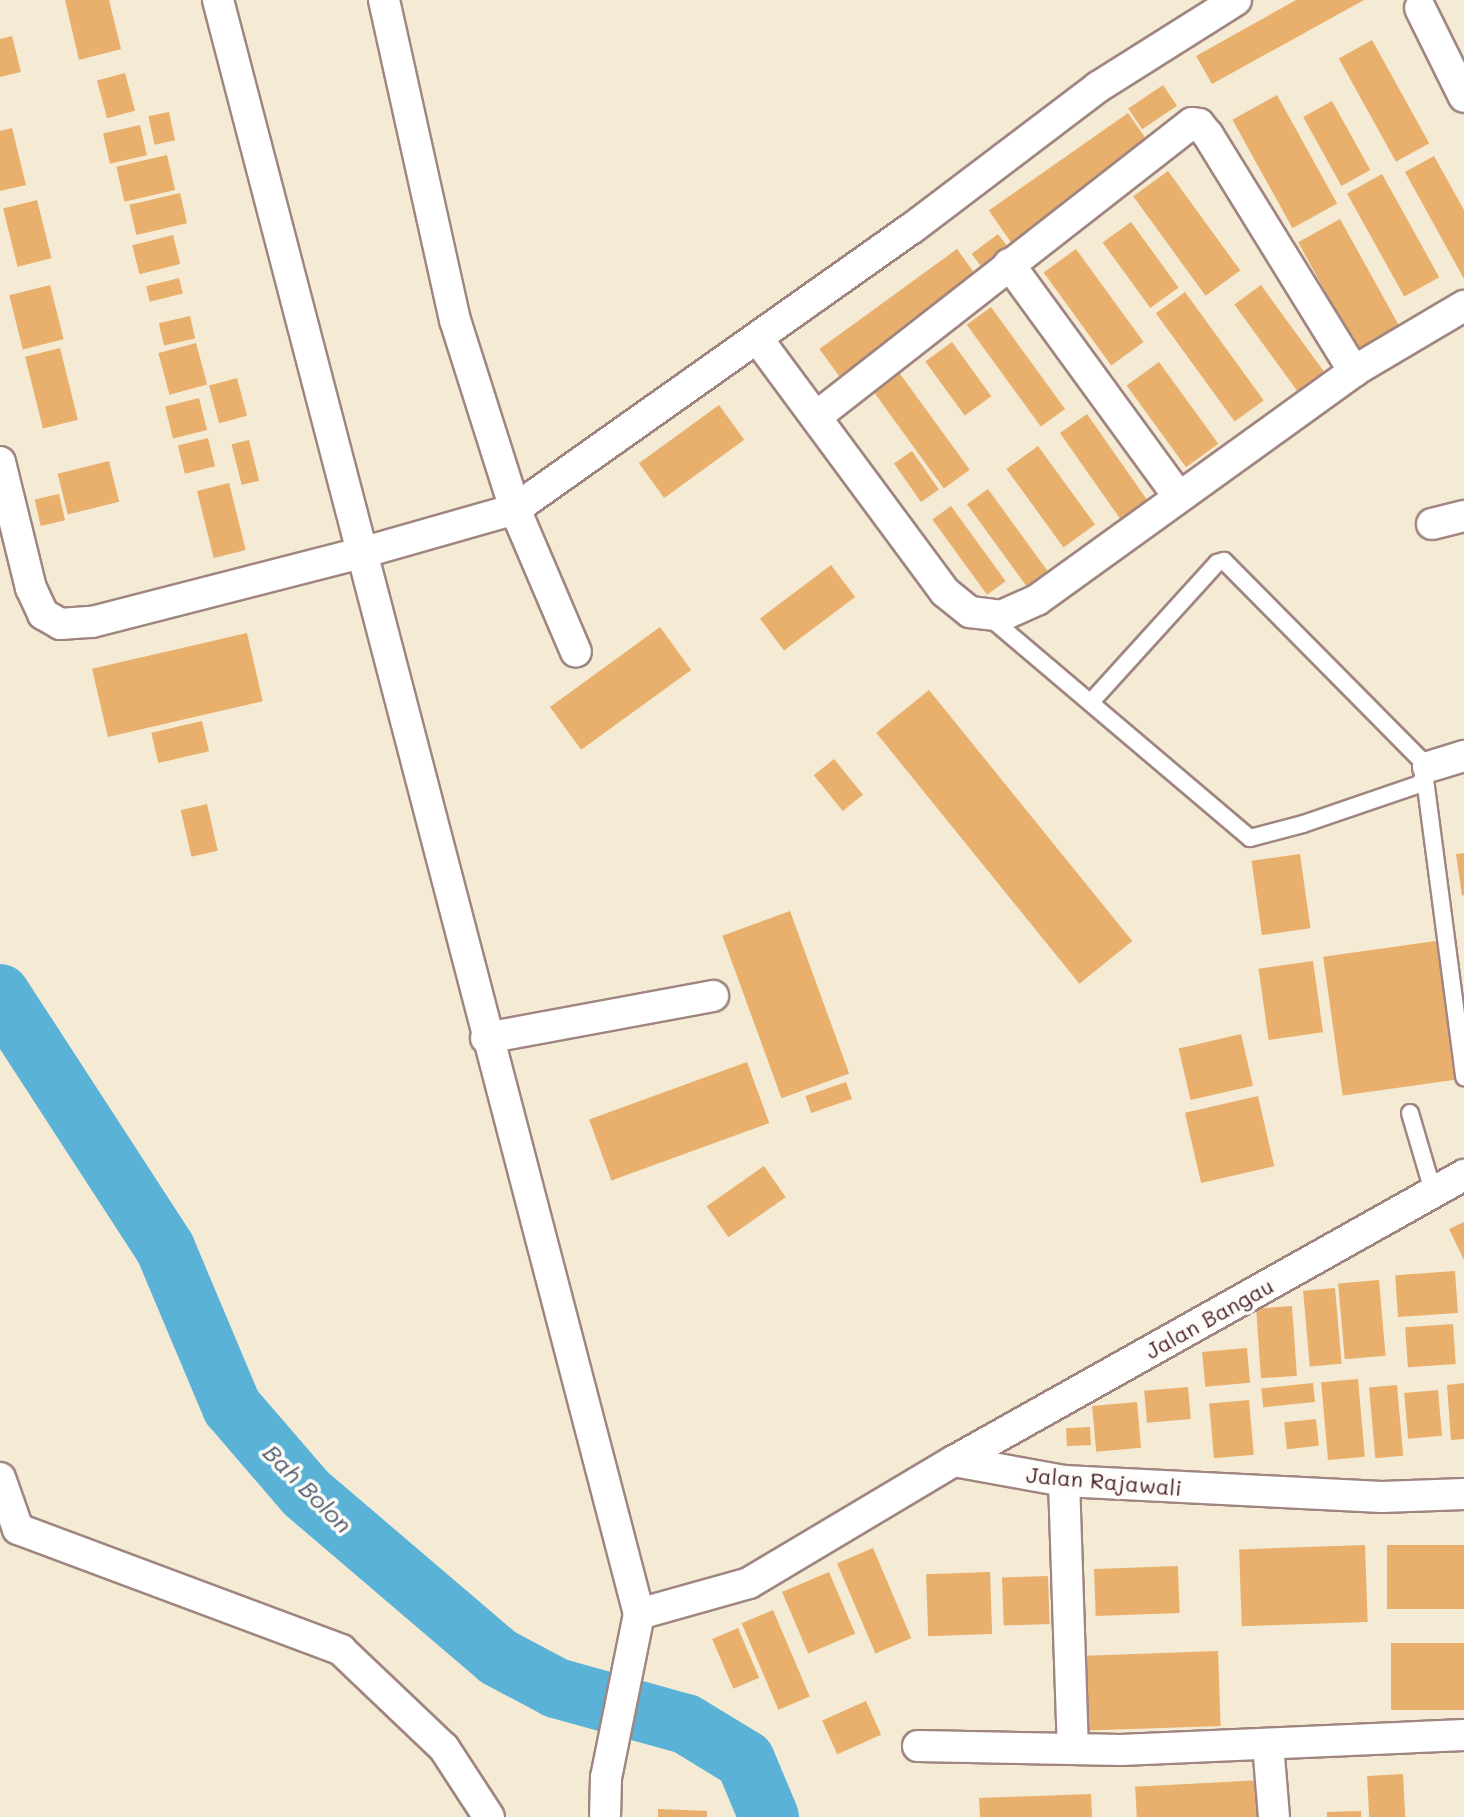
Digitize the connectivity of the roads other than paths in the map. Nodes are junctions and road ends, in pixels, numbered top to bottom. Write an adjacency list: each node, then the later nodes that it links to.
1 (218, 0): 16 (street)
2 (384, 0): 13 (street)
3 (1236, 0): 8 (street)
4 (1420, 8): 5 (street)
5 (1464, 97)
6 (1009, 264): 9 (street); 10 (street); 12 (street)
7 (1464, 306): 9 (street)
8 (757, 338): 10 (street); 13 (street)
9 (1354, 371): 12 (street)
10 (817, 416): 17 (street)
11 (0, 462): 16 (street)
12 (1179, 497): 17 (street)
13 (515, 509): 16 (street); 18 (street)
14 (1464, 516): 15 (street)
15 (1432, 524)
16 (361, 553): 23 (street)
17 (986, 614): 19 (lane)
18 (576, 652)
19 (1091, 702): 21 (lane); 21 (lane)
20 (1464, 756): 21 (street)
21 (1426, 773): 24 (lane)
22 (713, 996): 23 (street)
23 (486, 1038): 33 (street)
24 (1464, 1077)
25 (1410, 1113): 27 (lane)
26 (1464, 1175): 27 (street, Jalan Bangau)
27 (1433, 1191): 28 (street, Jalan Bangau)
28 (954, 1461): 30 (street, Jalan Rajawali); 33 (street)
29 (0, 1478): 32 (street)
30 (1064, 1481): 31 (street, Jalan Rajawali); 37 (street)
31 (1464, 1494)
32 (9, 1533): 38 (street)
33 (639, 1614): 39 (street)
34 (1464, 1735): 35 (street)
35 (1268, 1744): 37 (street); 40 (street)
36 (918, 1746): 37 (street)
37 (1073, 1748)
38 (489, 1817)
39 (605, 1817)
40 (1274, 1817)

